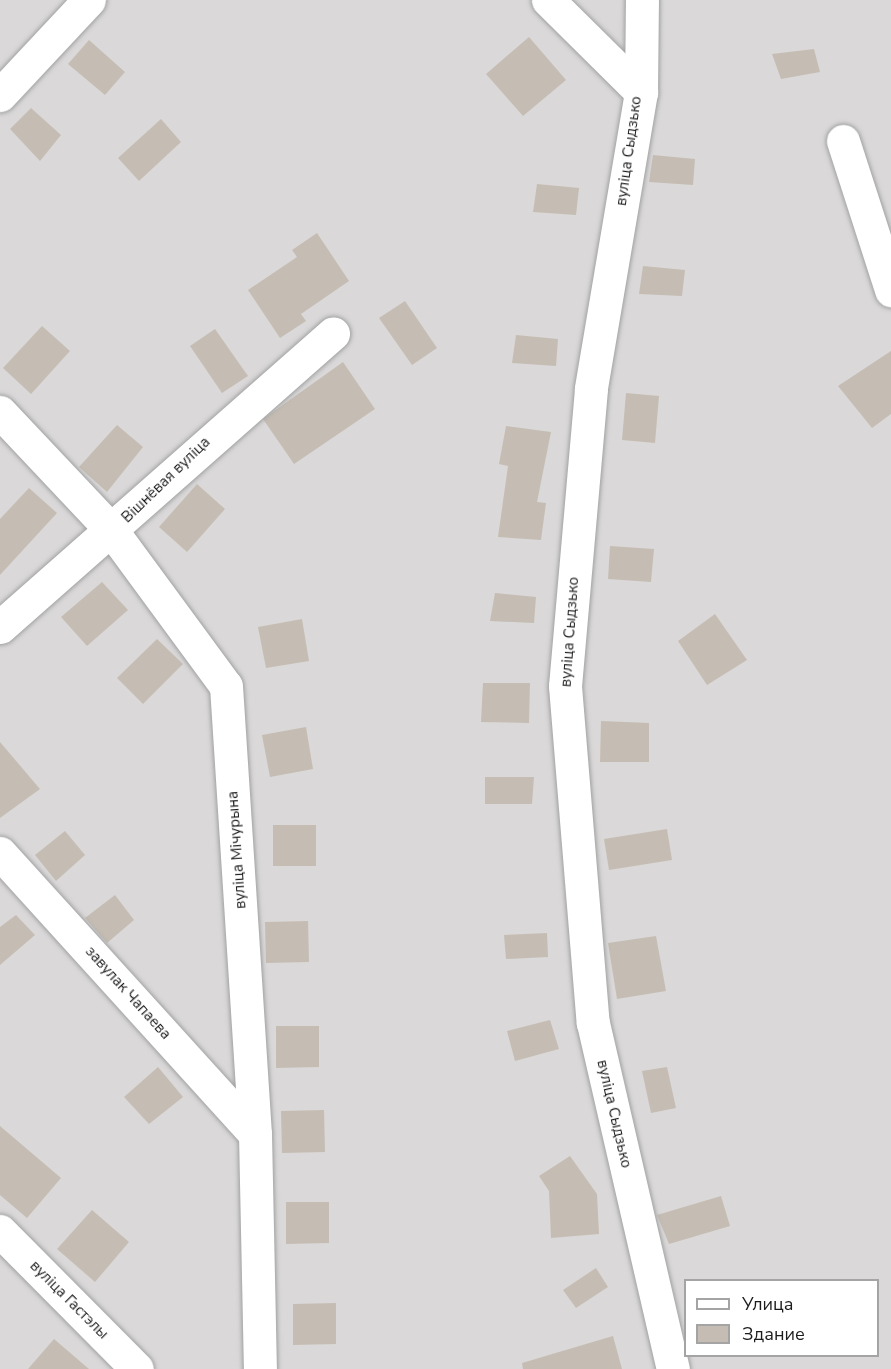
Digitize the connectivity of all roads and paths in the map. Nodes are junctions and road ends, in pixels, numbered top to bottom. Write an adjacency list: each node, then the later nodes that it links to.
1 (89, 0): 5 (street)
2 (548, 0): 4 (street, вуліца Сыдзько)
3 (642, 0): 4 (street)
4 (641, 92): 17 (street, вуліца Сыдзько)
5 (0, 95)
6 (843, 141): 7 (street)
7 (891, 290)
8 (333, 333): 10 (street, Вішнёвая вуліца)
9 (0, 412): 10 (street, вуліца Мічурына)
10 (112, 531): 11 (street, Вішнёвая вуліца); 13 (street, вуліца Мічурына)
11 (0, 627)
12 (0, 853): 13 (street, завулак Чапаева)
13 (255, 1134): 16 (street, вуліца Мічурына)
14 (0, 1231): 15 (street, вуліца Гастэлы)
15 (137, 1369)
16 (260, 1369)
17 (673, 1369)

